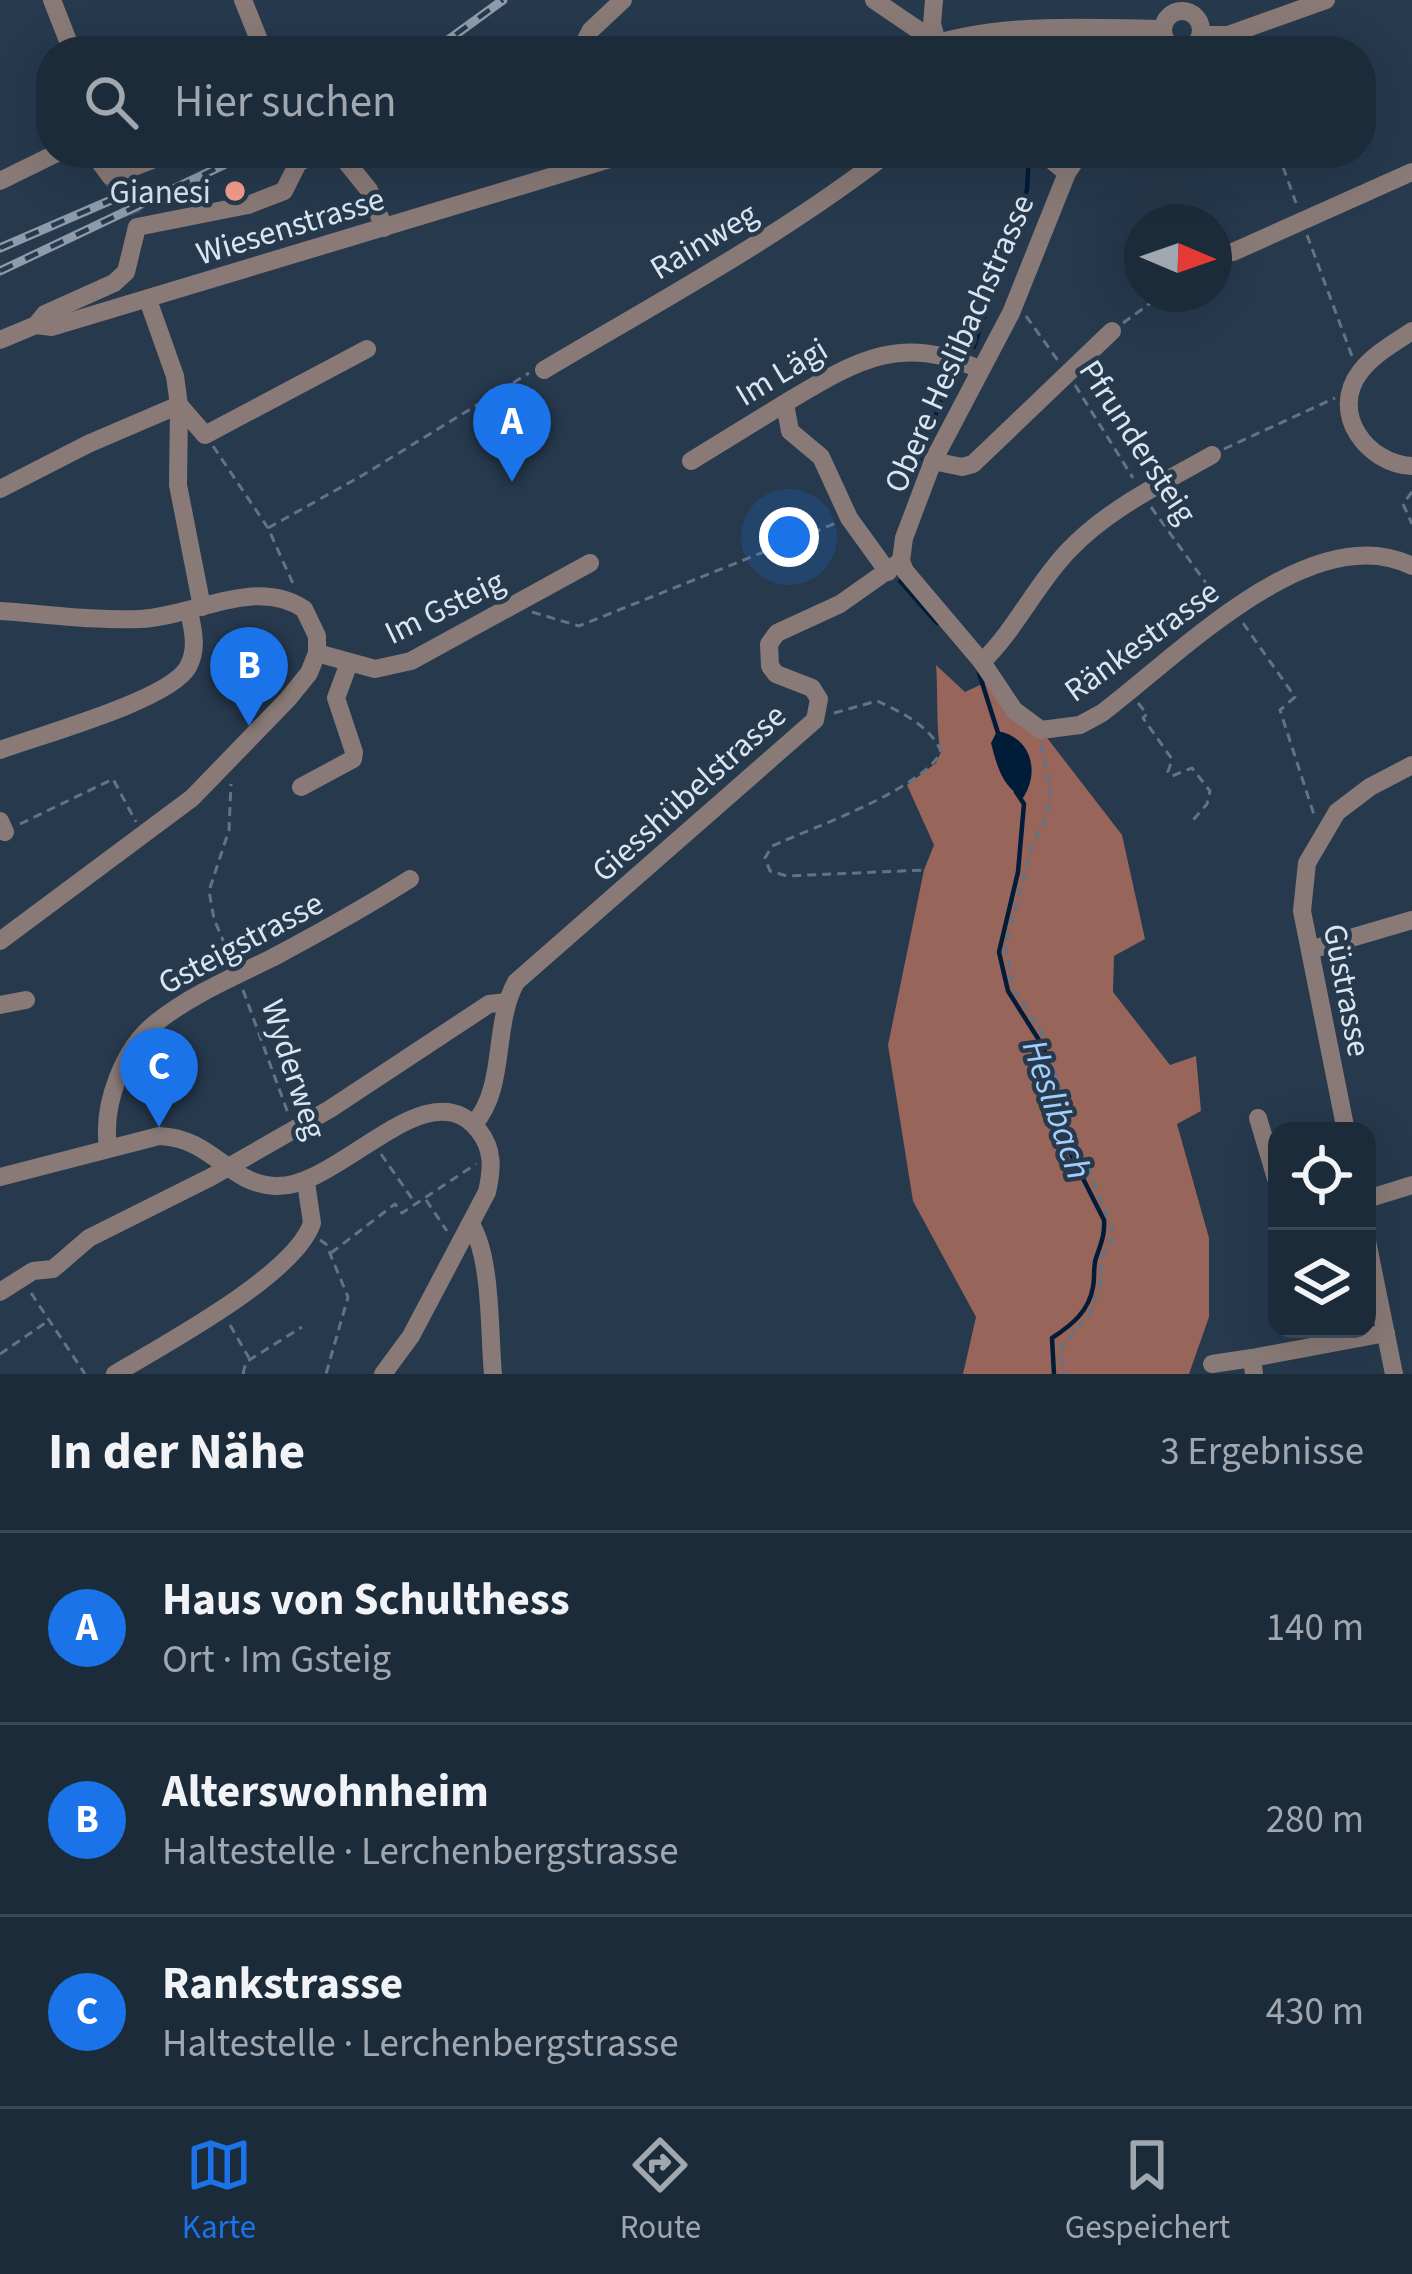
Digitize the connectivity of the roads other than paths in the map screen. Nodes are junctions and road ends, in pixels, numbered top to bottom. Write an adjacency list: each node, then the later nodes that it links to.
1 (52, 0): 9 (street)
2 (243, 0): 10 (street)
3 (623, 0): 11 (street)
4 (874, 0): 12 (street)
5 (934, 0): 13 (street)
6 (1326, 0): 8 (street)
7 (1192, 6): 8 (street); 16 (street)
8 (1201, 34)
9 (66, 36)
10 (257, 36)
11 (588, 36)
12 (925, 36)
13 (937, 36)
14 (995, 36): 15 (street)
15 (1114, 36)
16 (1166, 36)
17 (36, 164): 28 (street)
18 (104, 168): 19 (street)
19 (131, 168)
20 (296, 168): 32 (street)
21 (351, 168): 29 (street)
22 (566, 168): 29 (street, Wiesenstrasse)
23 (870, 168): 38 (street, Rainweg)
24 (1061, 168): 27 (street)
25 (1070, 168): 27 (street, Obere Heslibachstrasse)
26 (1412, 172): 30 (street)
27 (1067, 173): 37 (street, Obere Heslibachstrasse)
28 (0, 182)
29 (384, 228): 31 (street, Wiesenstrasse)
30 (1233, 252)
31 (148, 300): 32 (street, Wiesenstrasse); 40 (street)
32 (36, 325): 35 (street)
33 (1112, 331): 43 (street)
34 (1412, 331): 44 (street)
35 (0, 340)
36 (367, 349): 40 (street)
37 (979, 369): 39 (street, Im Lägi); 43 (street, Obere Heslibachstrasse)
38 (544, 370)
39 (785, 404): 42 (street, Im Lägi); 47 (street, Ränkestrasse)
40 (179, 405): 45 (street); 49 (street)
41 (1212, 455): 52 (street)
42 (691, 460)
43 (933, 461): 47 (street, Obere Heslibachstrasse)
44 (1412, 466)
45 (0, 489)
46 (590, 563): 53 (street, Im Gsteig)
47 (894, 566): 52 (street, Ränkestrasse); 62 (street, Giesshübelstrasse)
48 (1412, 566): 52 (street, Ränkestrasse)
49 (196, 609): 50 (street); 51 (street); 54 (street)
50 (0, 611)
51 (317, 653): 53 (street, Im Gsteig); 59 (street)
52 (982, 662)
53 (349, 663): 56 (street)
54 (0, 750)
55 (1412, 765): 60 (street, Güstrasse)
56 (301, 787)
57 (410, 879): 67 (street, Gsteigstrasse)
58 (1412, 920): 60 (street)
59 (0, 941)
60 (1310, 950): 65 (street, Güstrasse)
61 (26, 1000): 63 (street)
62 (507, 1002): 66 (street, Giesshübelstrasse); 69 (street)
63 (0, 1005)
64 (1258, 1118): 68 (street)
65 (1344, 1122)
66 (473, 1124): 71 (street); 74 (street)
67 (107, 1148): 69 (street); 70 (street)
68 (1268, 1150)
69 (227, 1166): 71 (street); 76 (street)
70 (0, 1177)
71 (306, 1182): 82 (street)
72 (1412, 1185): 73 (street)
73 (1376, 1196)
74 (472, 1226): 83 (street); 84 (street)
75 (1376, 1285): 77 (street)
76 (0, 1292)
77 (1386, 1333): 79 (street); 85 (street)
78 (1283, 1338): 79 (street)
79 (1281, 1351): 81 (street)
80 (1212, 1364): 81 (street)
81 (1253, 1366)
82 (116, 1374)
83 (383, 1374)
84 (493, 1374)
85 (1394, 1374)

